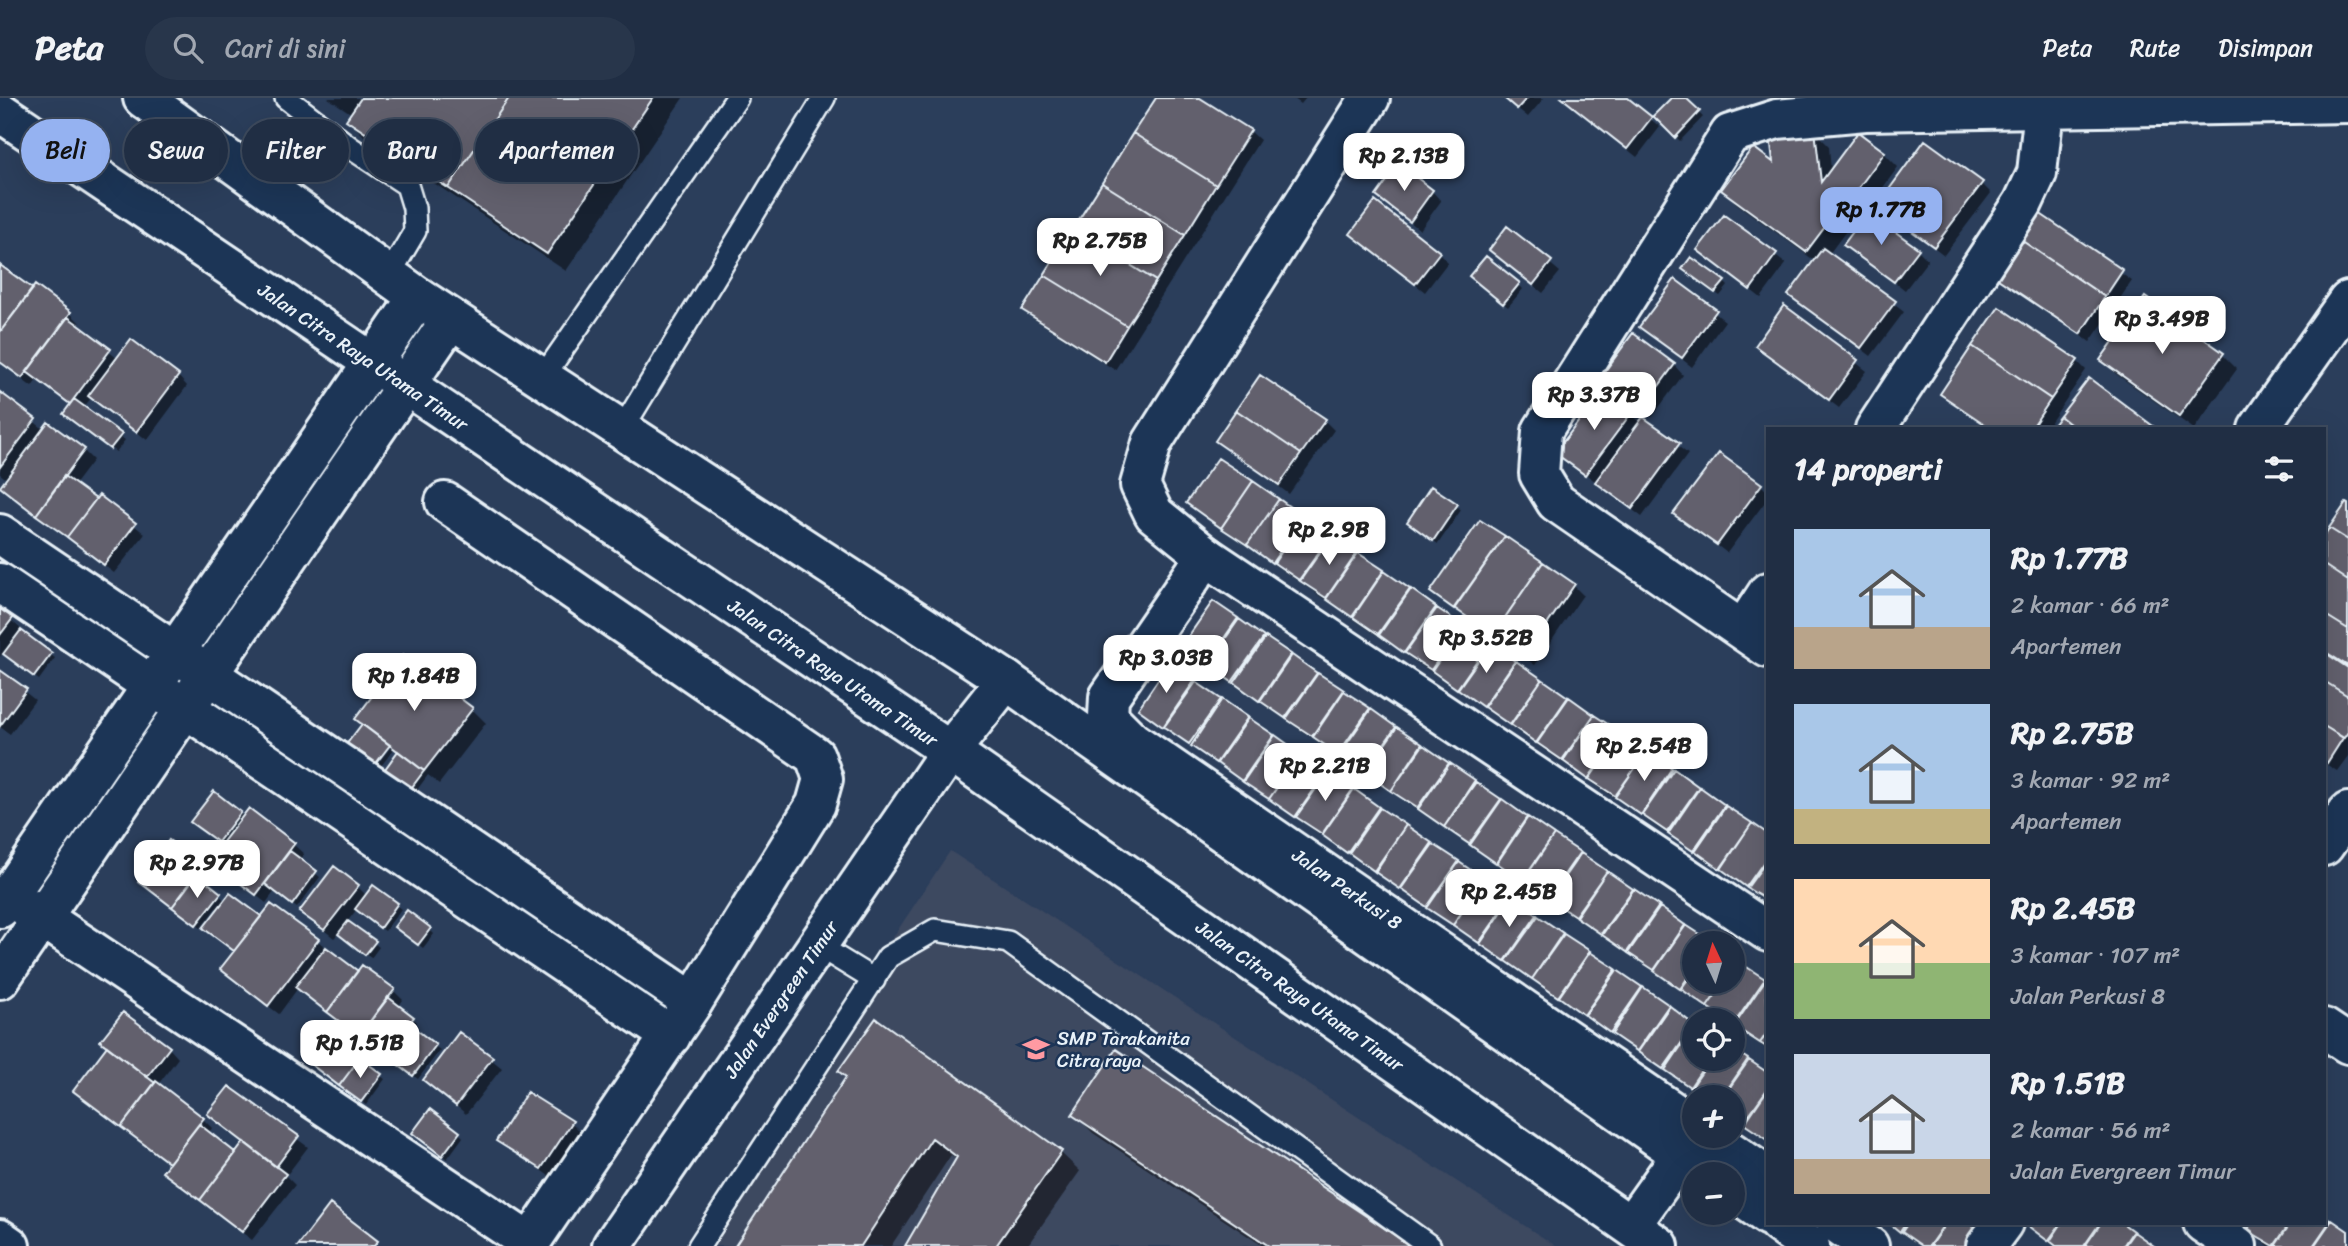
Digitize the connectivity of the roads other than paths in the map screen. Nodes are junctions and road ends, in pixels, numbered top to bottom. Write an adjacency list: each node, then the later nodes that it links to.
1 (143, 98): 10 (street)
2 (286, 98): 10 (lane)
3 (737, 98): 14 (lane)
4 (824, 98): 18 (lane)
5 (1370, 98): 21 (street)
6 (2286, 101): 7 (street); 8 (street)
7 (2348, 103)
8 (2044, 109): 16 (street); 24 (street)
9 (0, 112): 13 (street, Jalan Citra Raya Utama Timur)
10 (403, 286): 12 (street); 13 (street)
11 (2348, 301): 17 (street)
12 (451, 319): 14 (street); 15 (street)
13 (373, 362): 15 (street, Jalan Citra Raya Utama Timur); 25 (street)
14 (543, 377): 18 (street)
15 (407, 385): 26 (street); 30 (street, Jalan Citra Raya Utama Timur)
16 (1876, 427)
17 (2259, 427)
18 (621, 431): 27 (street)
19 (445, 502): 39 (street)
20 (0, 534): 25 (street)
21 (1206, 556): 35 (street); 43 (street, Jalan Perkusi 8)
22 (0, 583): 28 (street)
23 (1766, 599): 24 (street)
24 (1755, 639)
25 (175, 652): 26 (street); 28 (street)
26 (208, 675): 29 (street); 39 (street)
27 (1006, 680): 30 (street, Jalan Evergreen Timur); 44 (street)
28 (152, 685): 29 (street); 33 (street)
29 (185, 708): 34 (street); 41 (street)
30 (950, 751): 36 (street, Jalan Evergreen Timur); 54 (street, Jalan Citra Raya Utama Timur)
31 (2348, 812): 32 (street)
32 (2326, 843)
33 (3, 897): 34 (street)
34 (41, 918): 37 (street); 55 (street)
35 (1766, 931)
36 (817, 945): 38 (lane); 57 (street, Jalan Evergreen Timur)
37 (0, 979)
38 (874, 980): 58 (lane); 59 (lane)
39 (693, 1002): 41 (street)
40 (2326, 1029): 42 (street)
41 (671, 1036): 55 (street)
42 (2348, 1044)
43 (1682, 1136)
44 (1682, 1137)
45 (1698, 1148): 46 (street, Jalan Perkusi 8); 54 (street)
46 (1766, 1176)
47 (1745, 1200): 48 (street)
48 (1766, 1215)
49 (1781, 1225): 60 (street)
50 (1839, 1225): 61 (street)
51 (2002, 1225): 62 (street)
52 (2206, 1225): 63 (street)
53 (0, 1239): 56 (street)
54 (1637, 1239)
55 (529, 1244)
56 (10, 1246)
57 (612, 1246)
58 (699, 1246)
59 (1430, 1246)
60 (1810, 1246)
61 (1869, 1246)
62 (1986, 1246)
63 (2237, 1246)

